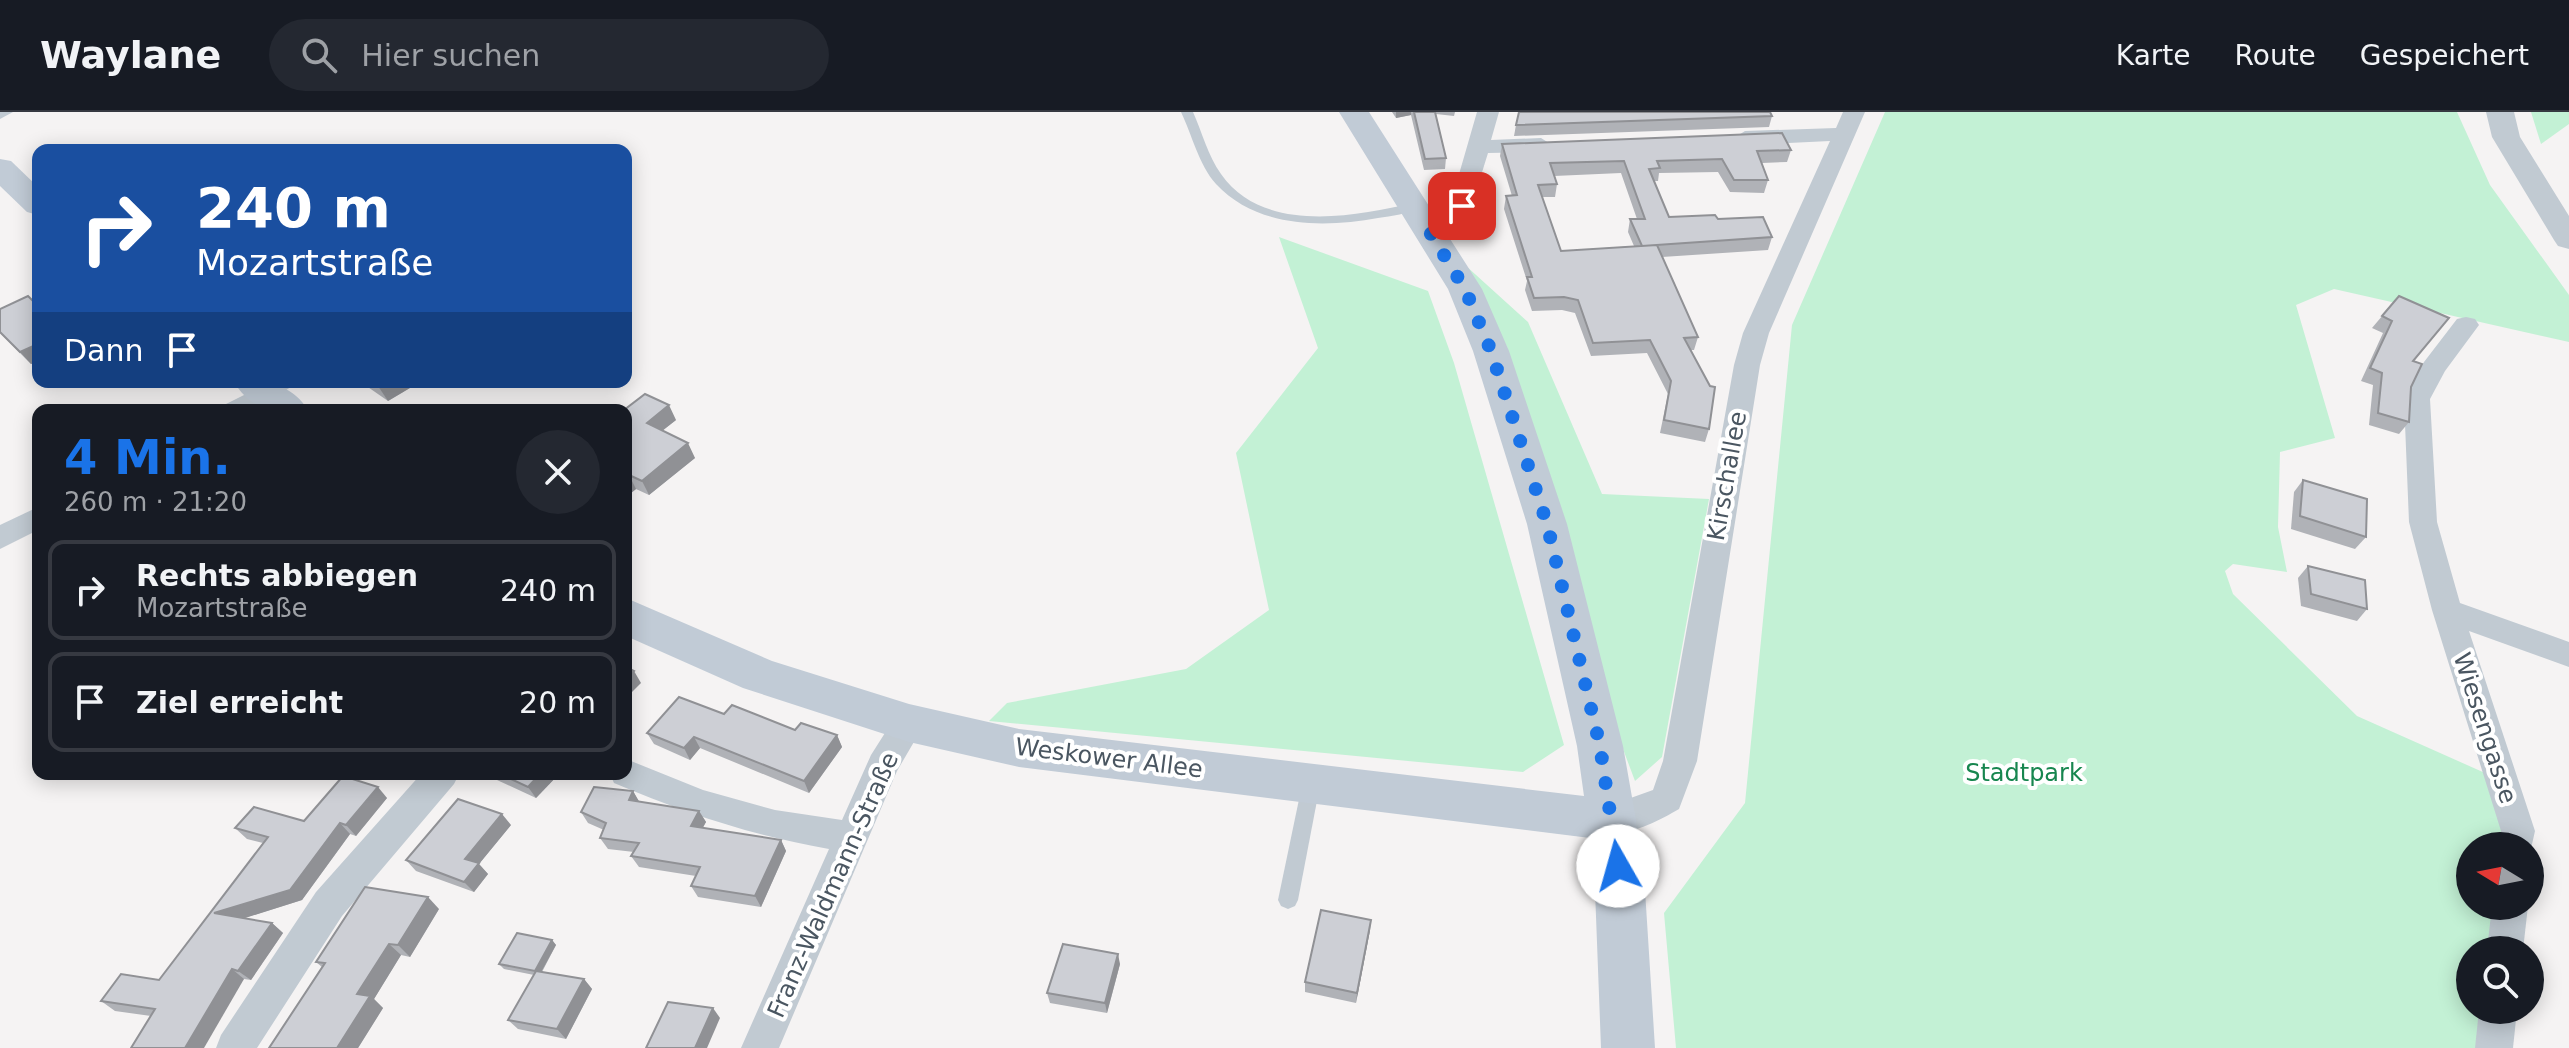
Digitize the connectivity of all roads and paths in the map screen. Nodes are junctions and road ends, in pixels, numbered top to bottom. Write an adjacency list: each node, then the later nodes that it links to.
1 (7, 112): 6 (lane)
2 (1187, 112): 13 (lane)
3 (1354, 112): 13 (main road)
4 (1488, 112): 10 (street)
5 (2500, 112): 14 (street)
6 (0, 116)
7 (1848, 123): 8 (street); 25 (street, Kirschallee)
8 (1716, 139)
9 (1558, 144): 10 (street)
10 (1479, 147): 13 (street)
11 (0, 168): 12 (main road)
12 (32, 199)
13 (1420, 216): 25 (main road)
14 (2569, 240)
15 (2466, 325): 18 (street, Wiesengasse)
16 (32, 520): 17 (street)
17 (0, 538)
18 (2447, 610): 20 (street, Wiesengasse); 26 (street, Wiesengasse)
19 (632, 618): 21 (main road, Weskower Allee)
20 (2569, 655)
21 (909, 723): 24 (main road, Weskower Allee); 27 (street, Franz-Waldmann-Straße)
22 (632, 775): 27 (street)
23 (437, 780): 30 (street)
24 (1311, 783): 25 (main road, Weskower Allee); 28 (lane)
25 (1612, 820): 32 (main road)
26 (2518, 832)
27 (851, 837): 31 (street, Franz-Waldmann-Straße)
28 (1288, 900)
29 (2497, 1024): 33 (street)
30 (235, 1048)
31 (760, 1048)
32 (1628, 1048)
33 (2494, 1048)

